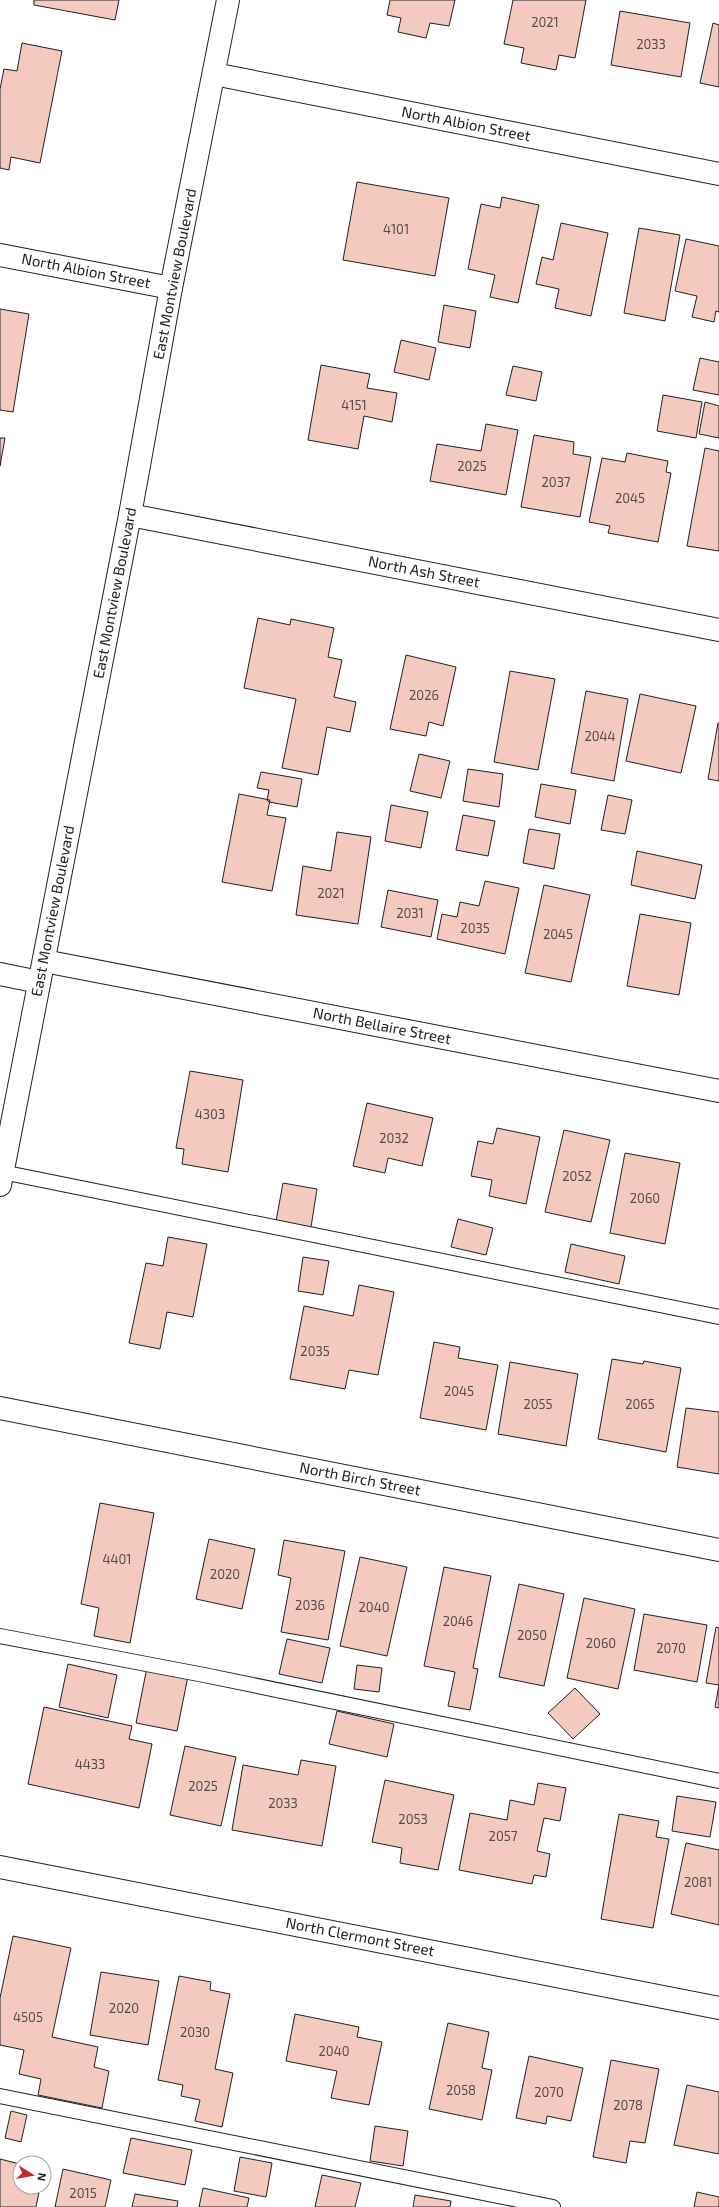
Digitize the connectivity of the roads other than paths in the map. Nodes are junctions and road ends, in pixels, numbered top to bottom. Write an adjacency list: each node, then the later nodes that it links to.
1 (228, 0): 2 (street, East Montview Boulevard)
2 (214, 74): 3 (street, North Albion Street); 5 (street, East Montview Boulevard)
3 (719, 174)
4 (0, 255): 5 (street, North Albion Street)
5 (171, 288): 6 (street, East Montview Boulevard)
6 (130, 515): 7 (street, North Ash Street); 8 (street, East Montview Boulevard)
7 (719, 630)
8 (42, 972): 9 (street, North Bellaire Street); 10 (street, North Bellaire Street); 11 (street, East Montview Boulevard)
9 (0, 974)
10 (719, 1091)
11 (1, 1179): 12 (lane)
12 (719, 1317)
13 (0, 1408): 14 (street, North Birch Street)
14 (719, 1550)
15 (0, 1636): 16 (lane)
16 (719, 1781)
17 (0, 1867): 18 (street, North Clermont Street)
18 (719, 2008)
19 (0, 2096): 20 (lane)
20 (553, 2207)

